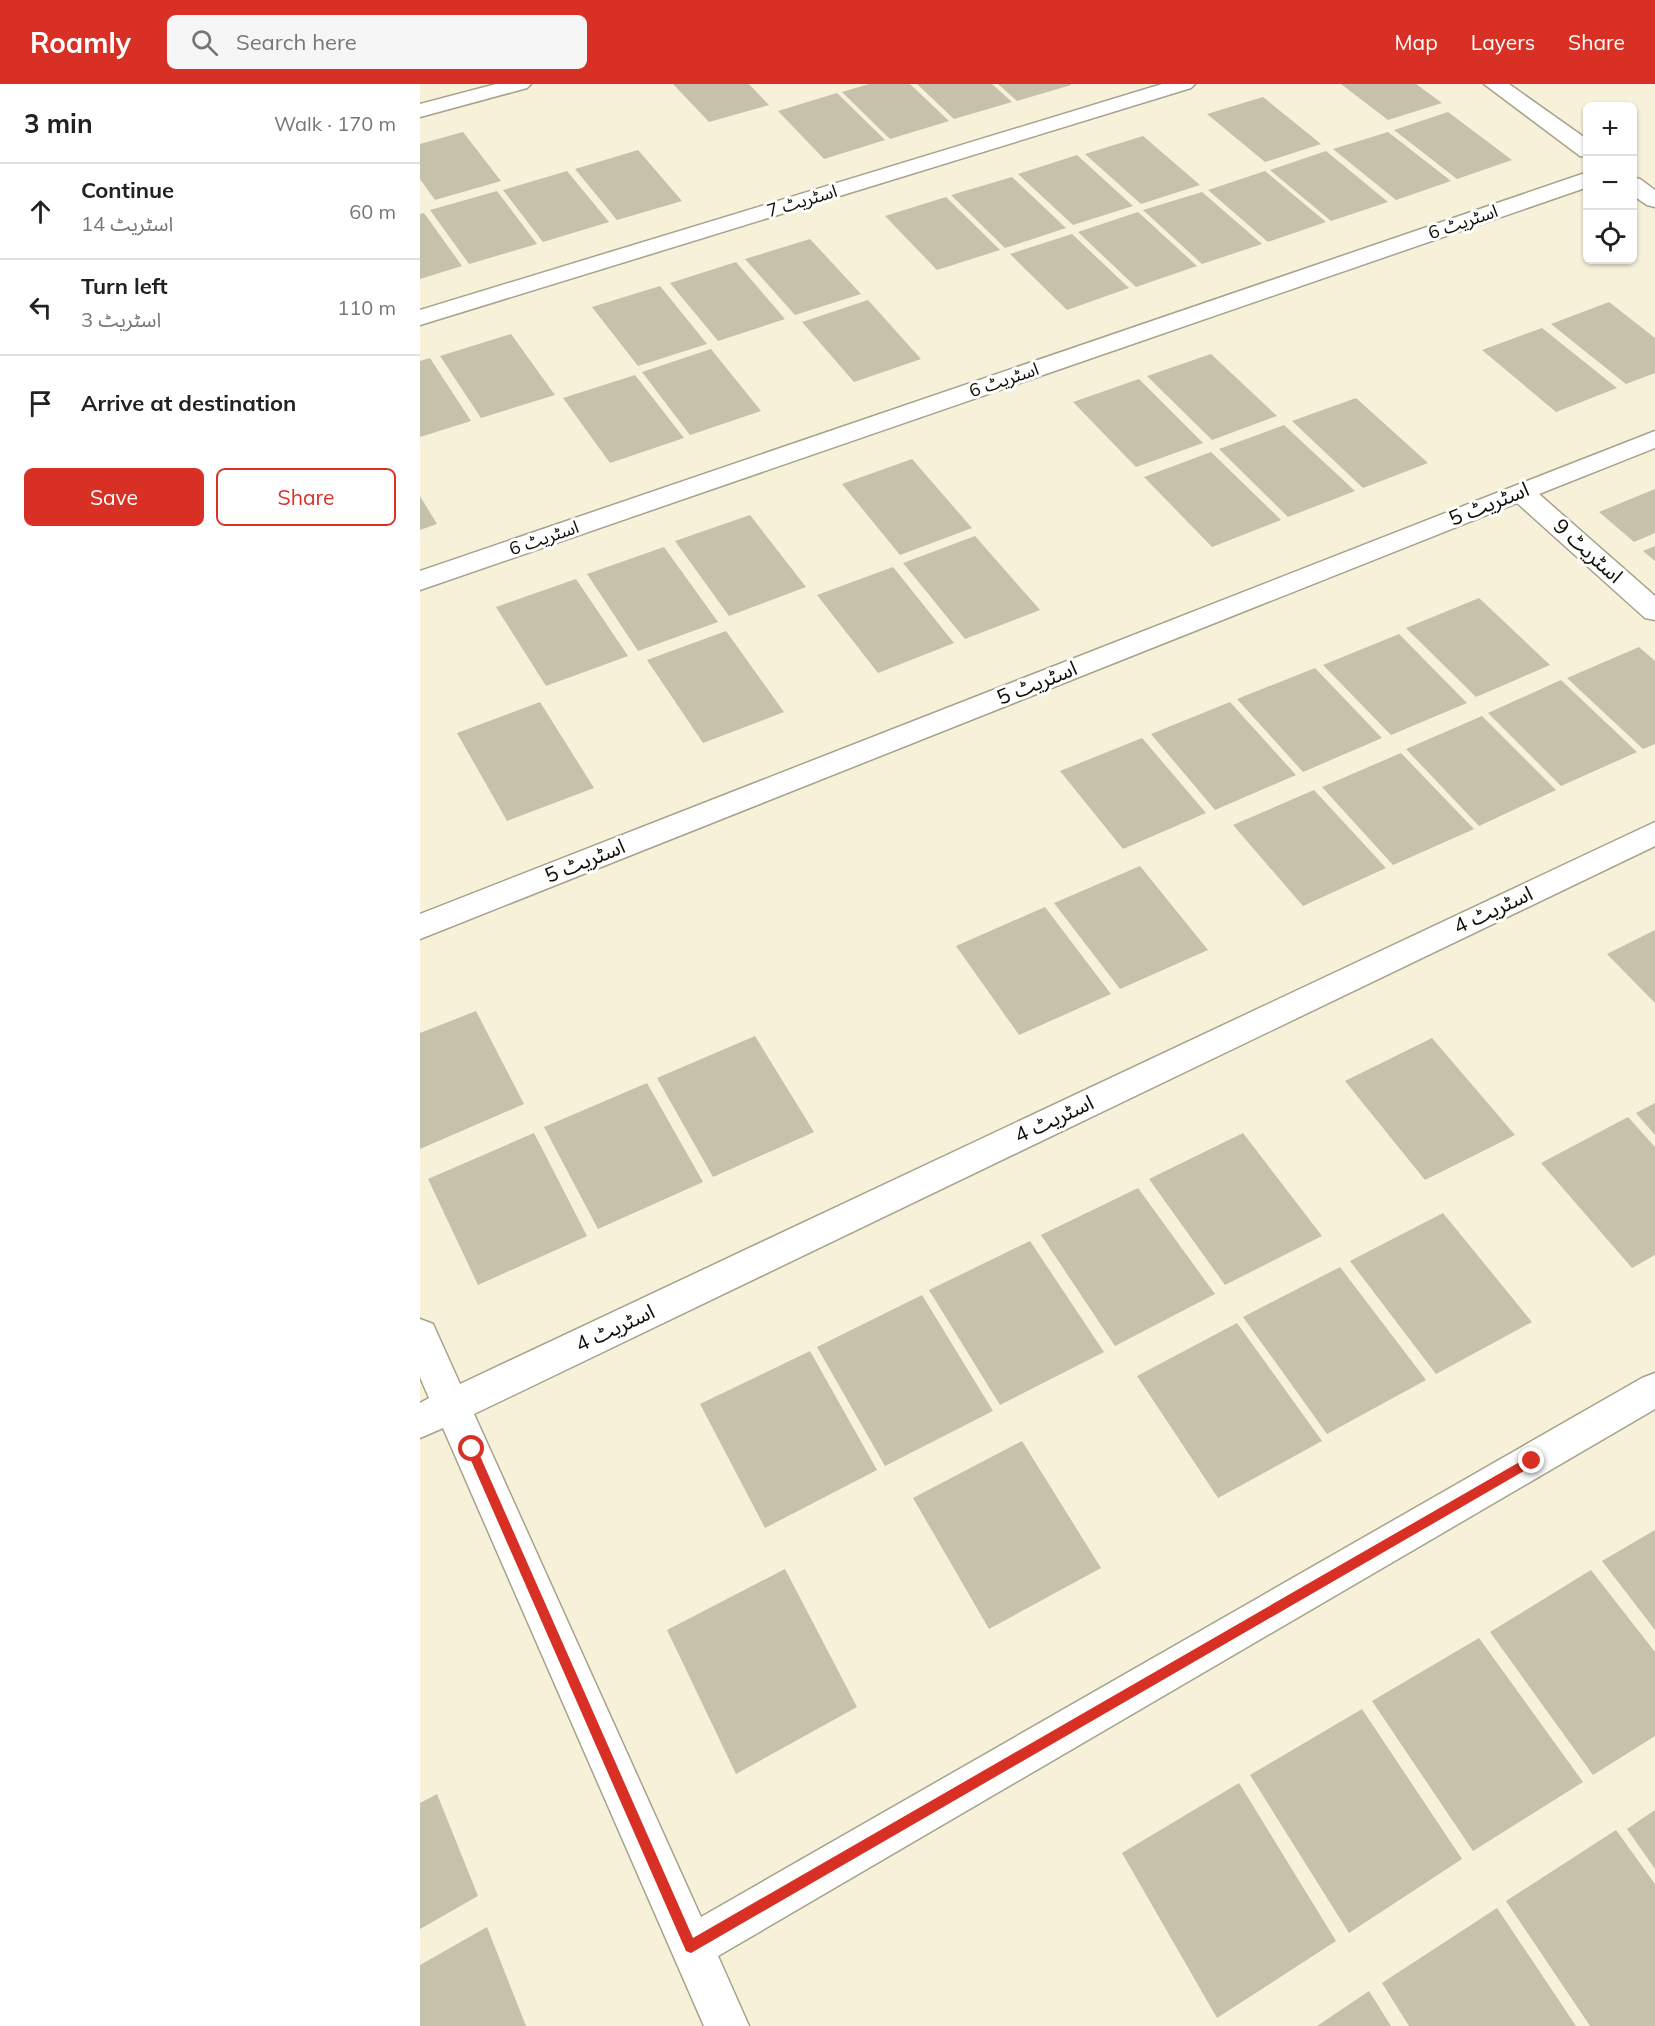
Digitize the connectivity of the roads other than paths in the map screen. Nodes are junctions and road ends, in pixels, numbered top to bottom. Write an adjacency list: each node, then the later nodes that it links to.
1 (520, 84): 4 (street)
2 (1184, 84): 9 (street, اسٹریٹ 7)
3 (1495, 84): 5 (street)
4 (420, 111)
5 (1583, 148)
6 (1583, 180): 12 (street, اسٹریٹ 6)
7 (1637, 187): 8 (street)
8 (1655, 200)
9 (420, 318)
10 (1655, 439): 11 (street, اسٹریٹ 5)
11 (1521, 492): 13 (street, اسٹریٹ 9); 15 (street, اسٹریٹ 5)
12 (420, 581)
13 (1655, 611)
14 (1655, 833): 18 (street, اسٹریٹ 4)
15 (420, 927)
16 (420, 1335): 18 (street)
17 (1655, 1390): 19 (street)
18 (436, 1413): 19 (street)
19 (691, 1947): 20 (street)
20 (727, 2026)

